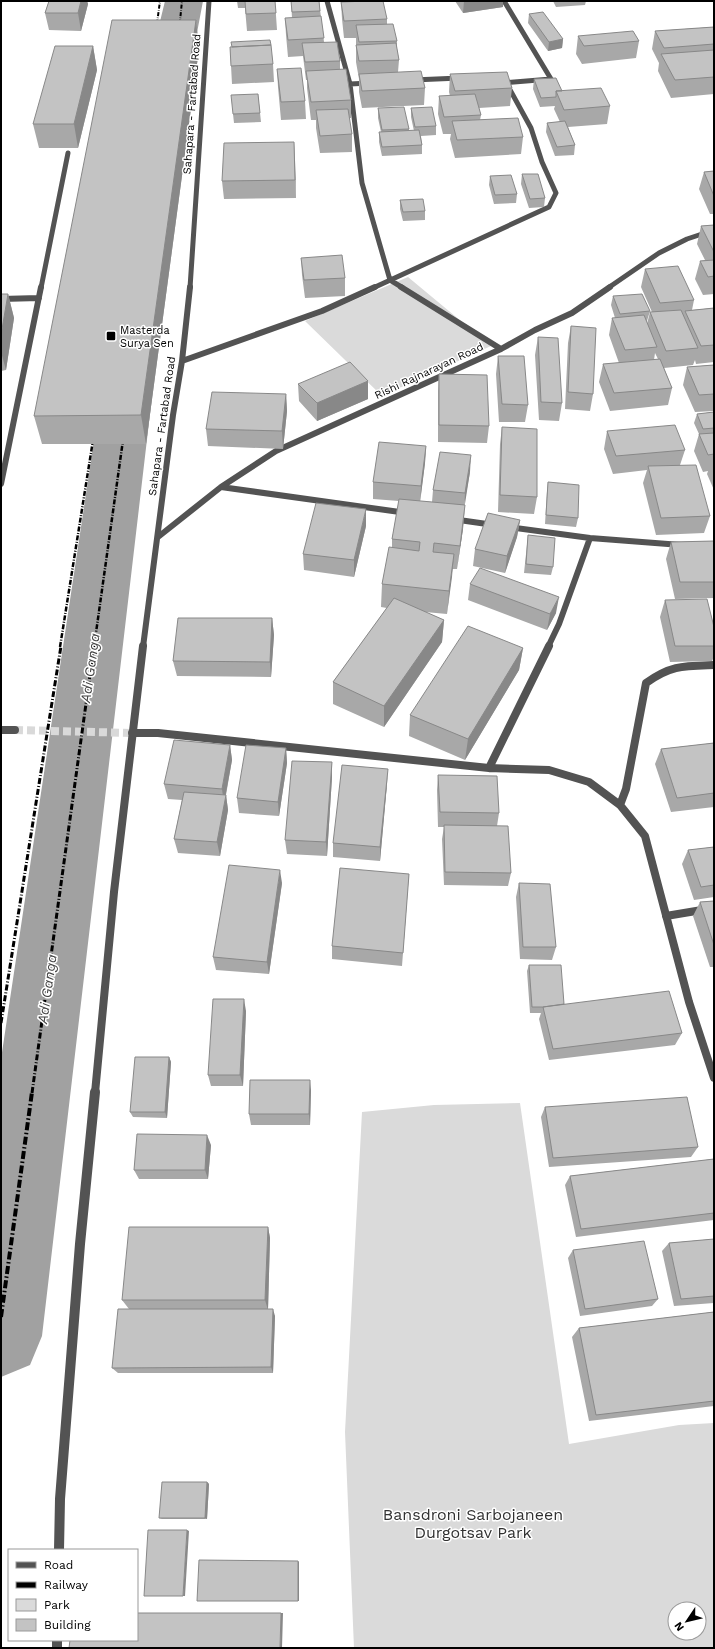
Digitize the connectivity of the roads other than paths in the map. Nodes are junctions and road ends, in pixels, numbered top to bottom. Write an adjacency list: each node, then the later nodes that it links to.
1 (210, 1): 14 (street, Sahapara - Fartabad Road)
2 (327, 1): 7 (street)
3 (504, 1): 10 (street)
4 (470, 78): 5 (street)
5 (410, 81)
6 (380, 82): 7 (street)
7 (350, 84): 10 (street)
8 (68, 153): 11 (street)
9 (714, 230): 13 (street, Rishi Rajnarayan Road)
10 (390, 280): 13 (street); 14 (street)
11 (38, 298): 12 (street); 15 (street)
12 (1, 299)
13 (501, 349): 16 (street, Rishi Rajnarayan Road)
14 (182, 361): 19 (street, Sahapara - Fartabad Road)
15 (1, 484)
16 (221, 487): 17 (street); 19 (street, Rishi Rajnarayan Road)
17 (417, 514)
18 (441, 518): 20 (street)
19 (158, 537): 25 (street, Sahapara - Fartabad Road)
20 (590, 538): 21 (street); 26 (street)
21 (686, 544)
22 (714, 665): 27 (street)
23 (1, 730): 24 (street)
24 (15, 730)
25 (132, 733): 26 (street); 31 (street, Sahapara - Fartabad Road)
26 (489, 768): 27 (street)
27 (620, 805): 29 (street)
28 (714, 908): 29 (street)
29 (666, 916): 30 (street)
30 (714, 1078)
31 (58, 1549)

